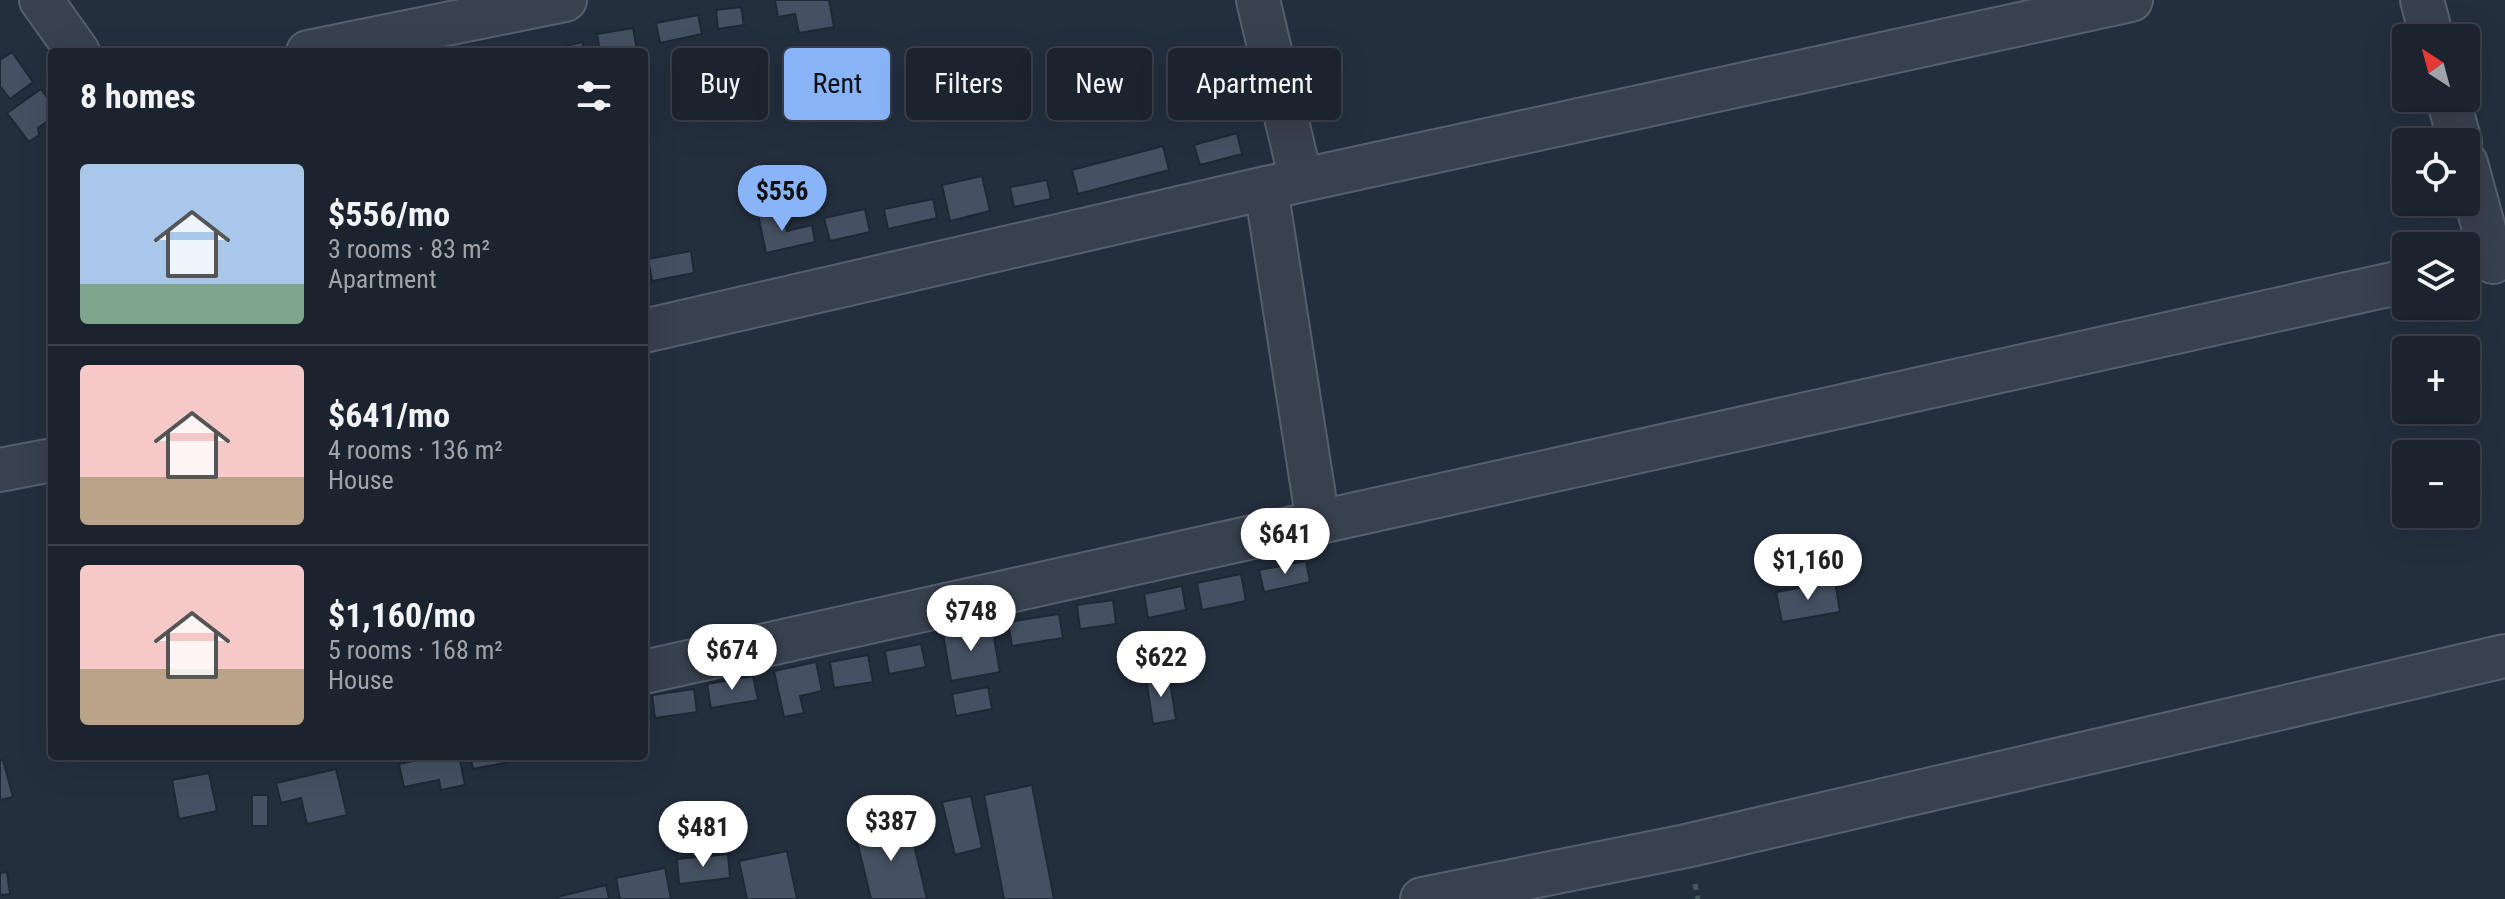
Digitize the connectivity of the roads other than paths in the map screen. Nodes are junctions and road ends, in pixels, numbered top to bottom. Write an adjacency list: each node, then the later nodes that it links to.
1 (41, 0): 7 (street)
2 (565, 0): 8 (street)
3 (1258, 0): 9 (street)
4 (2131, 0): 9 (street)
5 (2422, 0): 6 (street)
6 (2428, 24)
7 (75, 48)
8 (328, 48)
9 (1283, 184): 13 (street); 16 (street)
10 (2478, 216): 11 (street)
11 (2488, 263)
12 (2392, 284): 16 (street)
13 (648, 330)
14 (48, 461): 15 (street)
15 (0, 470)
16 (1318, 522): 18 (street)
17 (2505, 656): 19 (street)
18 (648, 671)
19 (1422, 899)

